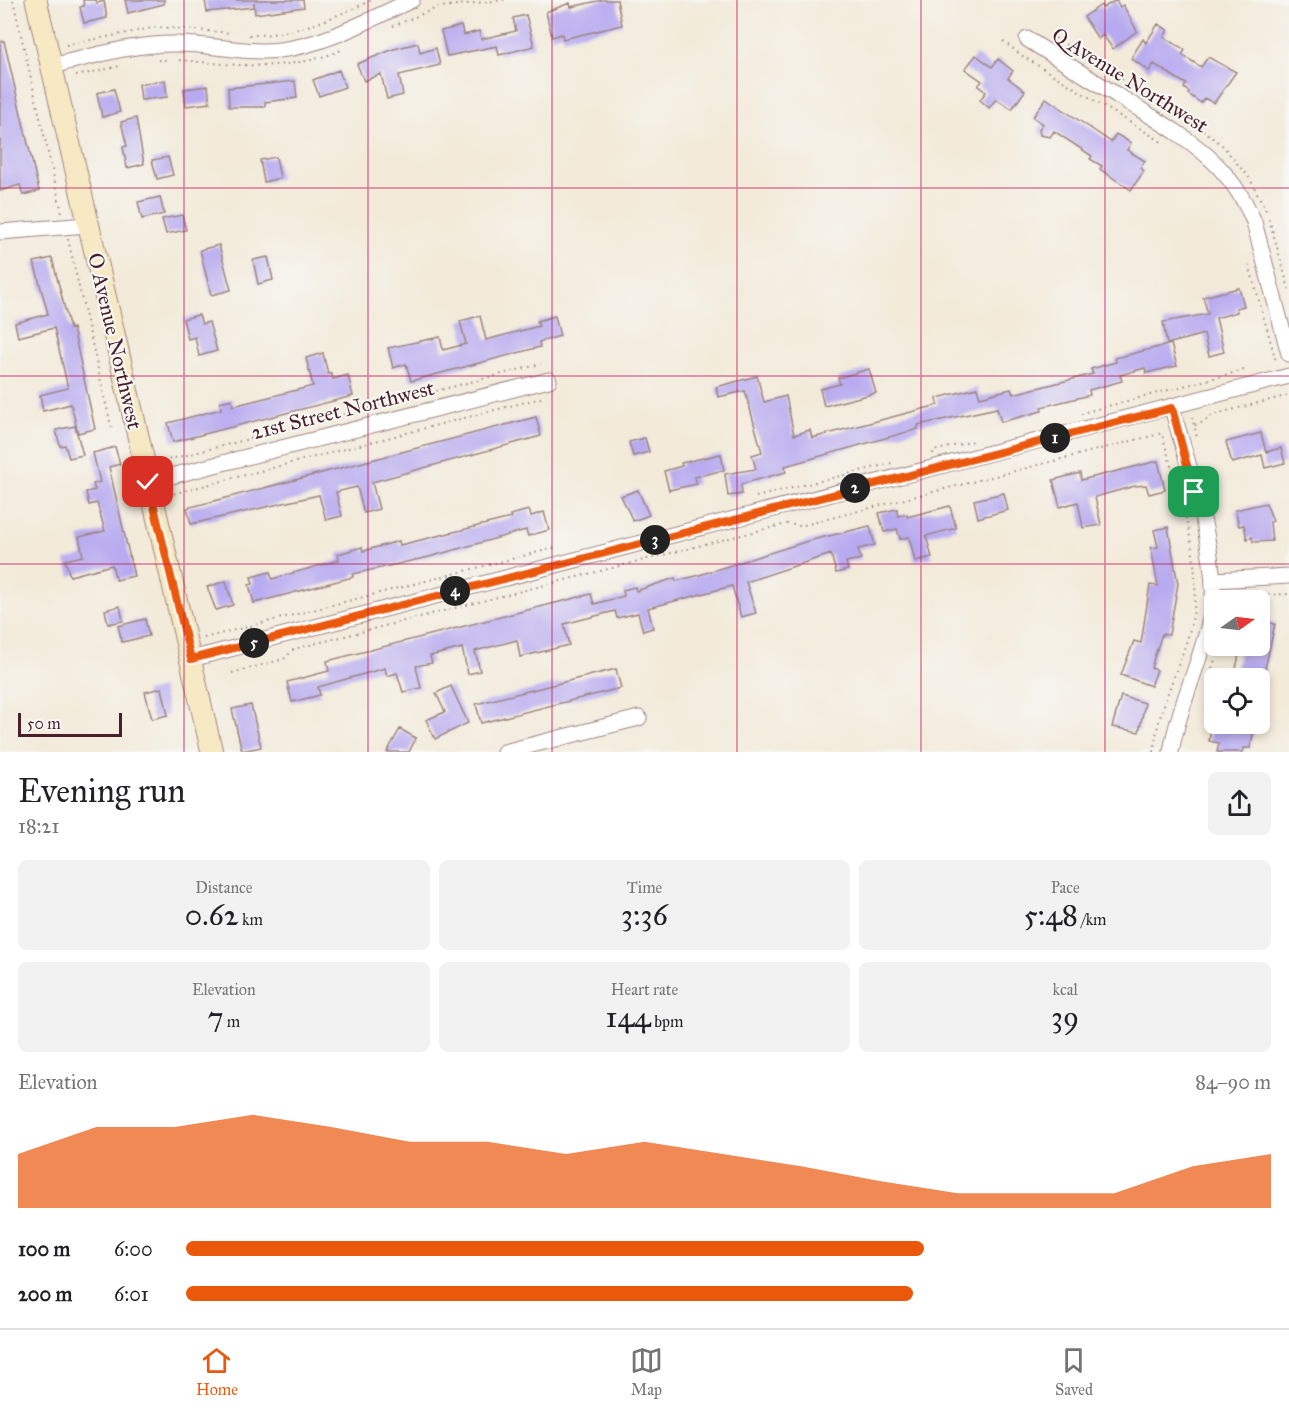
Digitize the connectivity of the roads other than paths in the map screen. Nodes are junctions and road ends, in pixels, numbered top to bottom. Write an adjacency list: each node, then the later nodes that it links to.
1 (36, 0): 4 (street, O Avenue Northwest)
2 (412, 0): 4 (street)
3 (1027, 39): 7 (street, Q Avenue Northwest)
4 (52, 66): 5 (street, O Avenue Northwest)
5 (87, 225): 6 (street); 11 (street, O Avenue Northwest)
6 (0, 232)
7 (1283, 358)
8 (1289, 376): 10 (street)
9 (549, 380): 11 (street, 21st Street Northwest)
10 (1172, 408): 13 (street); 14 (street)
11 (148, 482): 14 (street, O Avenue Northwest)
12 (1289, 576): 13 (street)
13 (1214, 580): 18 (street)
14 (191, 659): 16 (street, O Avenue Northwest)
15 (639, 718): 17 (street)
16 (212, 752)
17 (504, 752)
18 (1171, 752)

